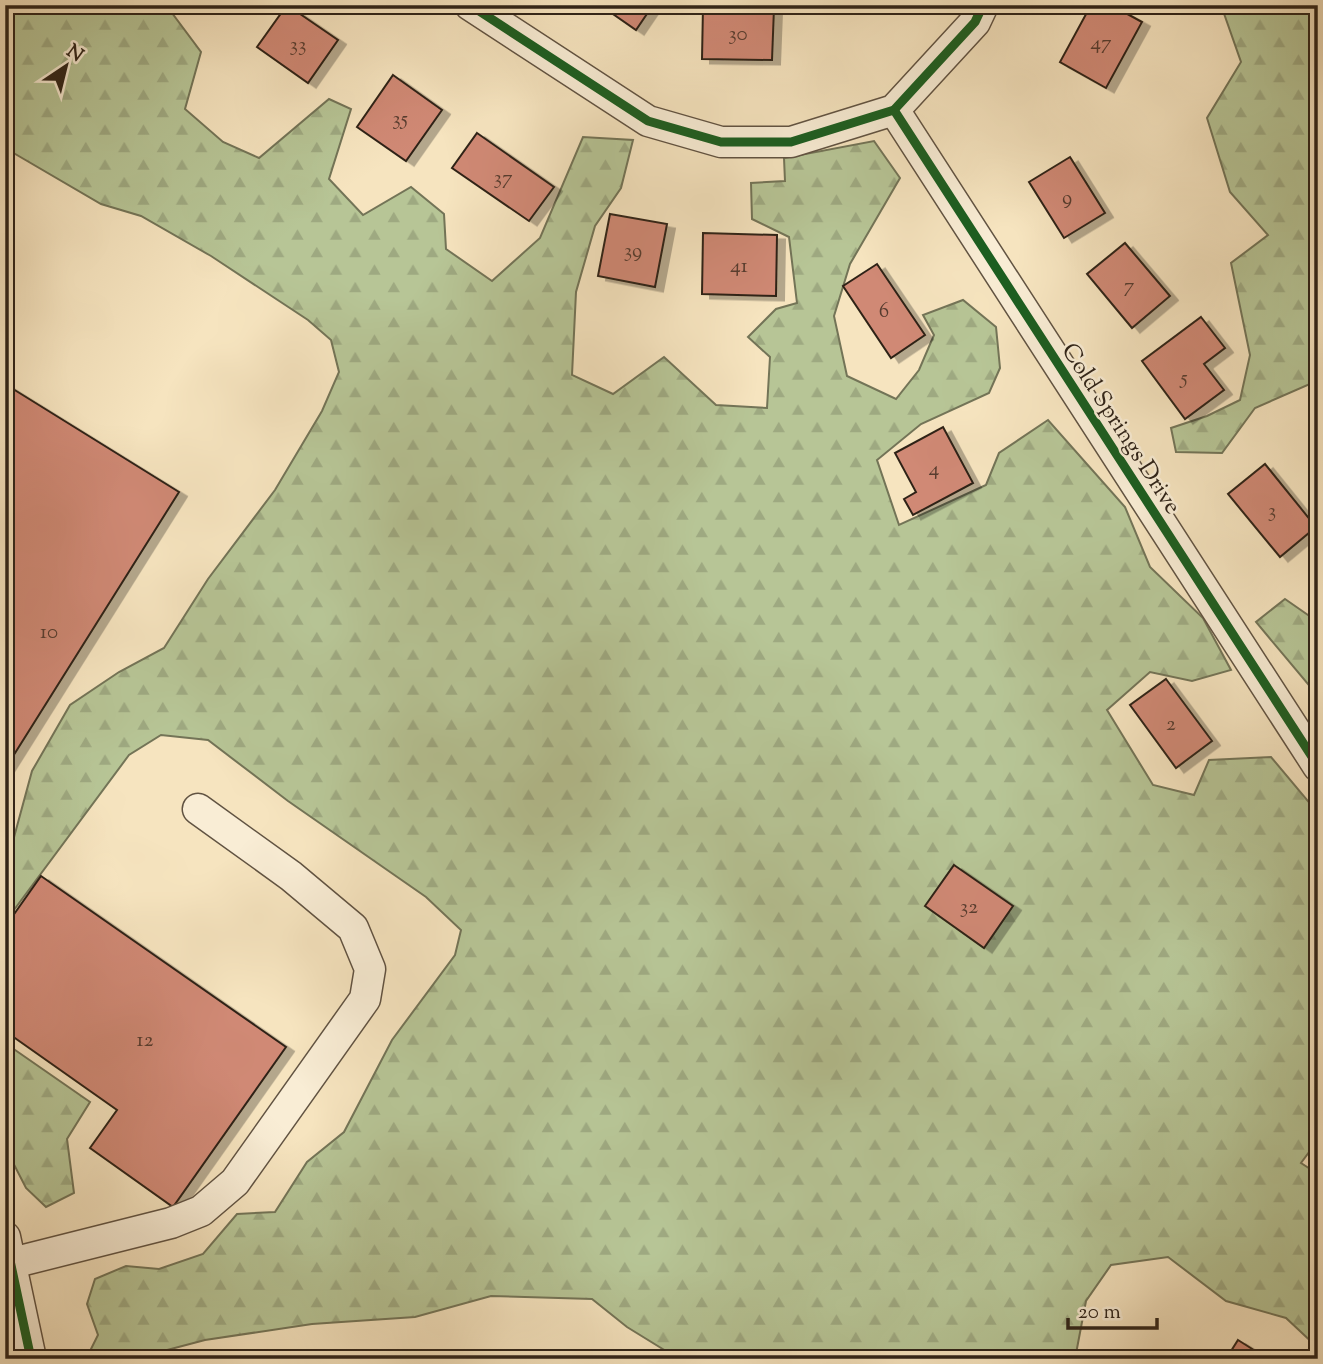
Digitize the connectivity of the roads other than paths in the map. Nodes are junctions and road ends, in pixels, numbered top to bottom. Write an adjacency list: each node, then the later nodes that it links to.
1 (470, 5): 3 (street)
2 (983, 5): 3 (street)
3 (894, 110): 4 (street, Cold Springs Drive)
4 (1318, 766)
5 (198, 809): 6 (street)
6 (10, 1269): 7 (street)
7 (31, 1359)

